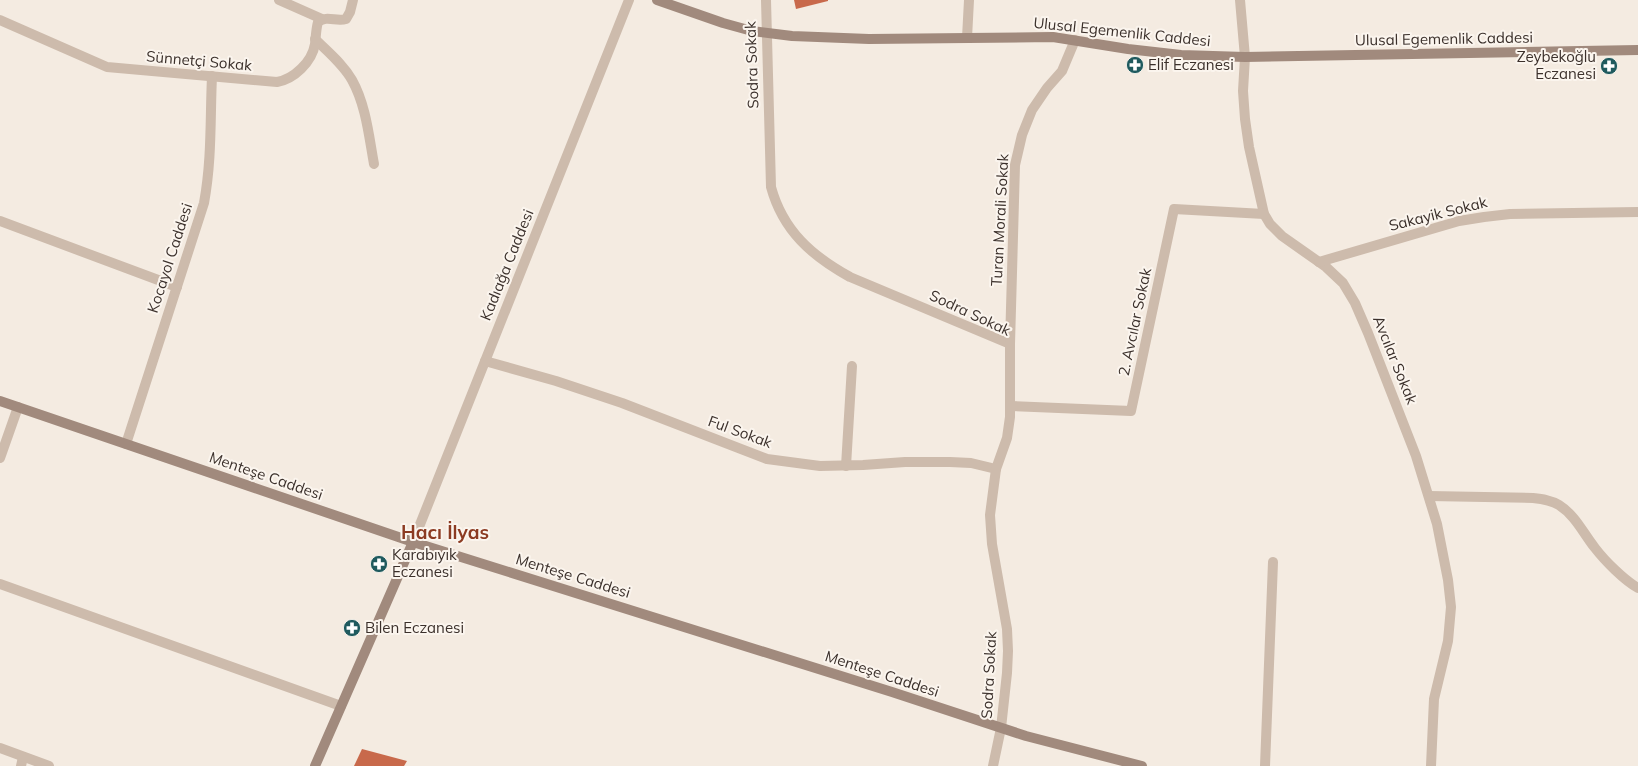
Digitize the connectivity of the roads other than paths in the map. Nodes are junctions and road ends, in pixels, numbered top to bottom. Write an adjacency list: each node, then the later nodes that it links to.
1 (280, 0): 8 (street)
2 (353, 0): 8 (street)
3 (630, 0): 24 (street, Kadıağa Caddesi)
4 (657, 0): 10 (street, Ulusal Egemenlik Caddesi)
5 (766, 0): 10 (street, Sodra Sokak)
6 (969, 0): 11 (street)
7 (1240, 0): 15 (street, Avcılar Sokak)
8 (322, 19): 12 (street, Sünnetçi Sokak)
9 (0, 20): 16 (street, Sünnetçi Sokak)
10 (766, 33): 11 (street, Ulusal Egemenlik Caddesi); 23 (street, Sodra Sokak)
11 (967, 38): 13 (street, Ulusal Egemenlik Caddesi)
12 (315, 39): 16 (street, Sünnetçi Sokak); 17 (street)
13 (1075, 40): 15 (street, Ulusal Egemenlik Caddesi); 23 (street, Turan Morali Sokak)
14 (1638, 50): 15 (street, Ulusal Egemenlik Caddesi)
15 (1245, 57): 19 (street, Avcılar Sokak)
16 (212, 76): 22 (street, Kocayol Caddesi)
17 (374, 164)
18 (1638, 212): 21 (street, Sakayik Sokak)
19 (1264, 214): 21 (street, Avcılar Sokak); 27 (street, 2. Avcılar Sokak)
20 (0, 221): 22 (street)
21 (1319, 262): 33 (street, Avcılar Sokak)
22 (177, 287): 29 (street, Kocayol Caddesi)
23 (1010, 344): 27 (street, Sodra Sokak)
24 (485, 361): 31 (street, Ful Sokak); 34 (street, Kadıağa Caddesi)
25 (852, 366): 31 (street)
26 (0, 401): 28 (street, Menteşe Caddesi)
27 (1010, 406): 32 (street, Sodra Sokak)
28 (18, 407): 29 (street, Menteşe Caddesi); 30 (street)
29 (126, 444): 34 (street, Menteşe Caddesi)
30 (0, 458)
31 (846, 466): 32 (street, Ful Sokak)
32 (996, 469): 39 (street, Sodra Sokak)
33 (1429, 496): 37 (street); 47 (street, Avcılar Sokak)
34 (413, 542): 38 (street); 39 (street, Menteşe Caddesi)
35 (1273, 562): 46 (street)
36 (0, 584): 38 (street)
37 (1638, 588)
38 (341, 706): 43 (street)
39 (1001, 728): 44 (street, Sodra Sokak); 45 (street, Menteşe Caddesi)
40 (0, 748): 41 (street)
41 (22, 761): 42 (street)
42 (49, 766)
43 (315, 766)
44 (993, 766)
45 (1142, 766)
46 (1265, 766)
47 (1431, 766)

